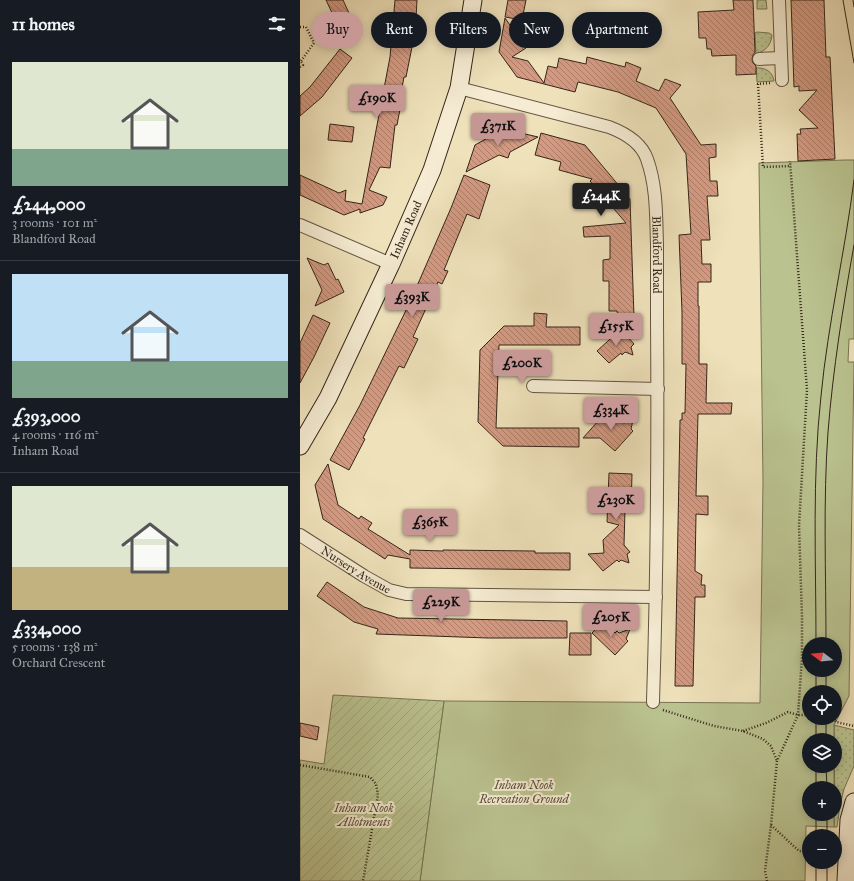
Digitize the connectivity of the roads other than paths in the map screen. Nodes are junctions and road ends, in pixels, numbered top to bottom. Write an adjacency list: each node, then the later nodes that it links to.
1 (473, 0): 6 (street, Inham Road)
2 (779, 0): 3 (street)
3 (781, 58): 4 (street); 5 (street)
4 (758, 59)
5 (782, 80)
6 (459, 88): 8 (street, Inham Road); 10 (street, Blandford Road)
7 (300, 225): 8 (street)
8 (391, 264): 11 (street, Inham Road)
9 (533, 386): 10 (street)
10 (658, 389): 13 (street, Blandford Road)
11 (300, 446)
12 (300, 535): 13 (street, Nursery Avenue)
13 (656, 597): 14 (street, Blandford Road)
14 (653, 702)
15 (854, 802): 16 (street)
16 (846, 881)

